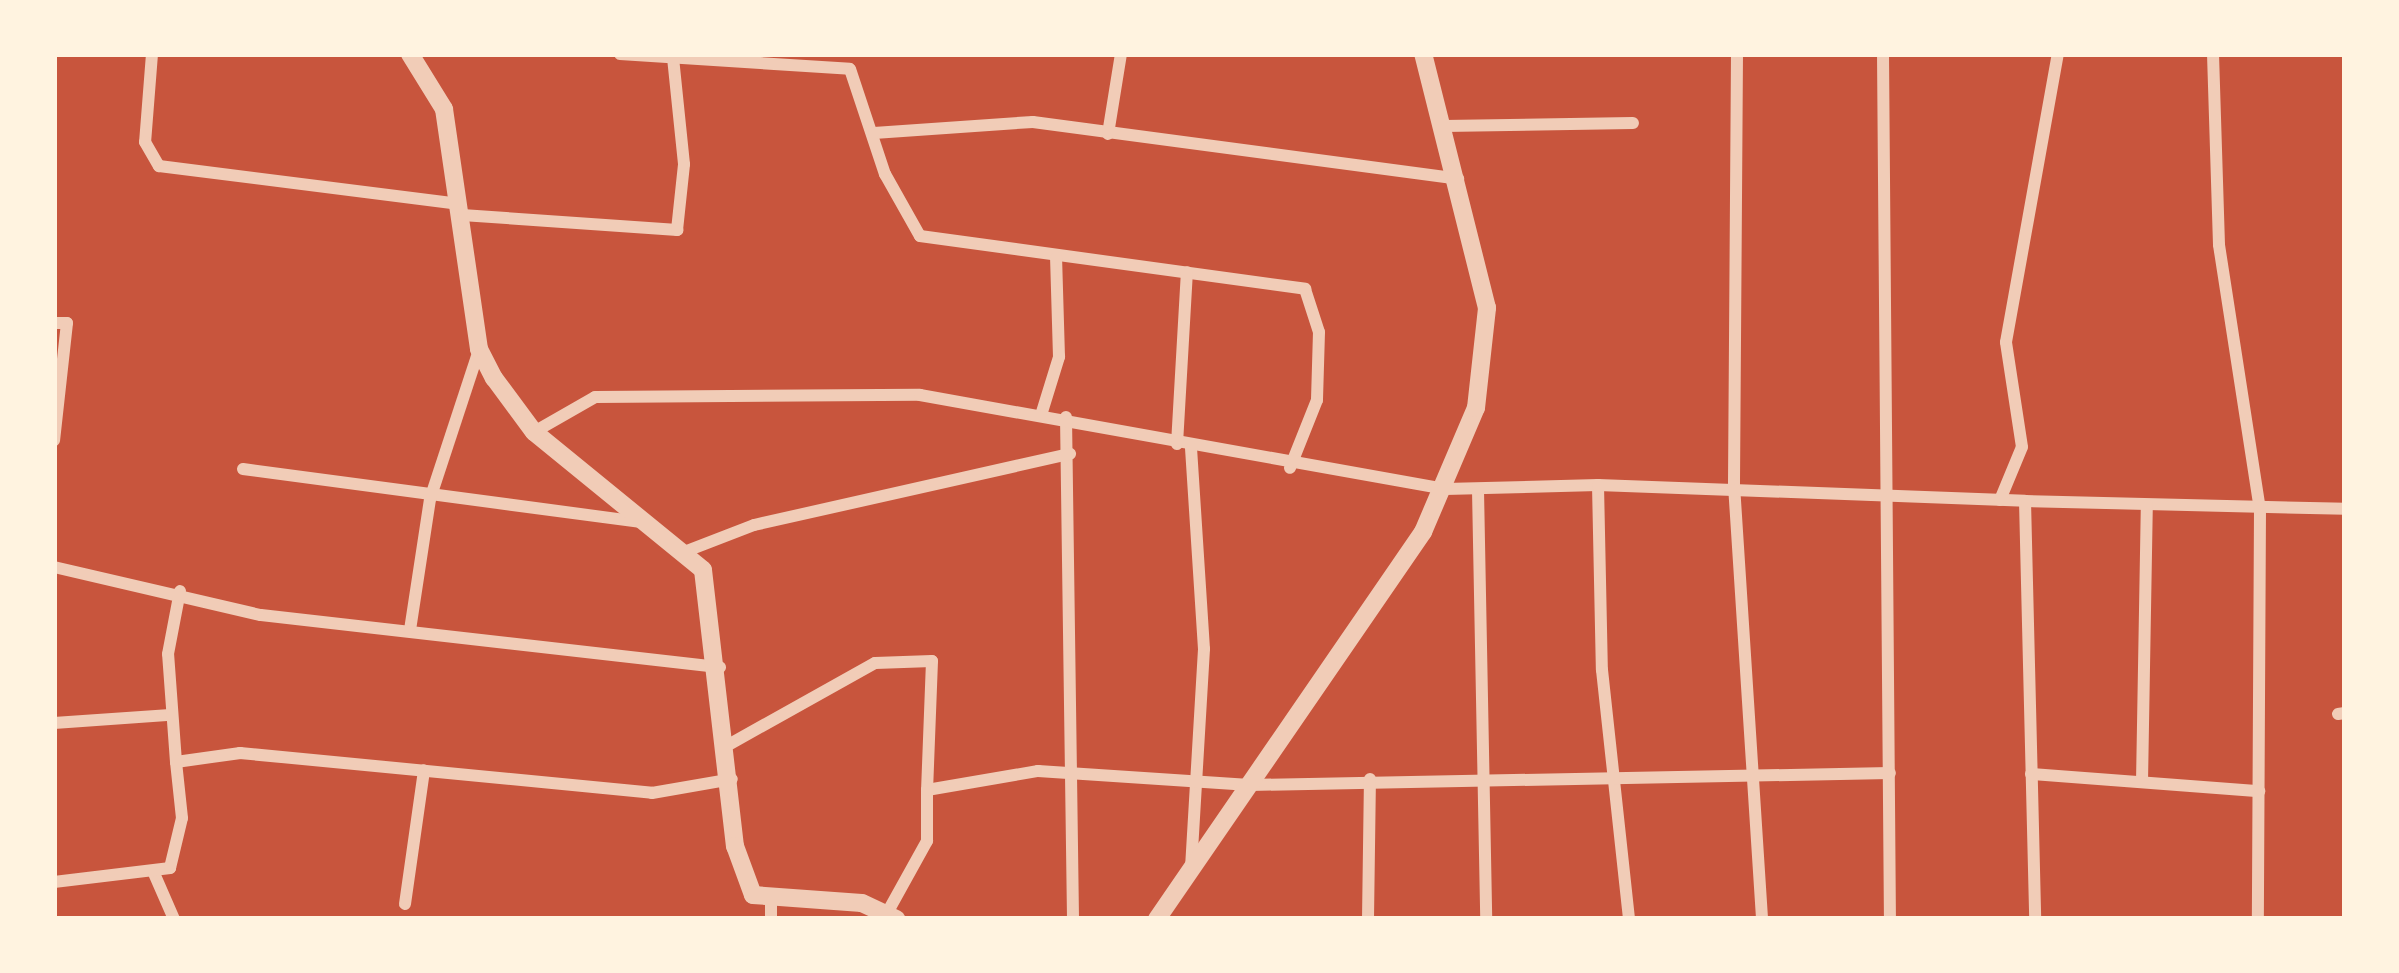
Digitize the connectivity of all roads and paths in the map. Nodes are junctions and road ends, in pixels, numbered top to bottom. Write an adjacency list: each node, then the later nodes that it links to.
1 (152, 54): 18 (street)
2 (620, 54): 11 (street)
3 (831, 54): 12 (street)
4 (1121, 54): 16 (street)
5 (1423, 54): 14 (street)
6 (1738, 54): 32 (street)
7 (1883, 54): 35 (street)
8 (2058, 54): 37 (street)
9 (2212, 54): 40 (street)
10 (418, 55): 18 (street)
11 (673, 58): 12 (street); 18 (street)
12 (816, 63): 15 (street)
13 (1633, 123): 14 (street)
14 (1444, 125): 17 (street)
15 (874, 133): 16 (street); 19 (street)
16 (1108, 134): 17 (street)
17 (1459, 179): 33 (street)
18 (461, 209): 22 (street)
19 (1056, 258): 20 (street); 23 (street)
20 (1187, 272): 27 (street); 29 (street)
21 (54, 323): 26 (street)
22 (479, 349): 25 (street); 36 (street)
23 (1042, 412): 24 (street); 25 (street)
24 (1066, 417): 27 (street); 28 (street)
25 (534, 431): 42 (street)
26 (54, 440)
27 (1184, 446): 29 (street); 62 (street)
28 (1070, 454): 43 (street); 53 (street)
29 (1289, 468): 33 (street)
30 (243, 469): 36 (street)
31 (1598, 485): 32 (street); 34 (street); 60 (street)
32 (1733, 485): 35 (street); 55 (street)
33 (1445, 489): 34 (street); 63 (street)
34 (1478, 490): 57 (street)
35 (1880, 493): 37 (street); 54 (street)
36 (430, 499): 42 (street); 46 (street)
37 (2000, 500): 38 (street)
38 (2025, 501): 39 (street); 56 (street)
39 (2146, 505): 40 (street); 61 (street)
40 (2260, 509): 41 (street); 65 (street)
41 (2345, 509)
42 (652, 524): 43 (street)
43 (684, 552): 47 (street)
44 (54, 567): 45 (street)
45 (180, 591): 46 (street); 48 (street)
46 (410, 630): 47 (street)
47 (722, 667): 50 (street)
48 (167, 716): 49 (street); 51 (street)
49 (54, 723)
50 (730, 744): 58 (street); 64 (street)
51 (176, 762): 52 (street); 66 (street)
52 (424, 770): 58 (street); 70 (street)
53 (1073, 772): 62 (street); 64 (street); 74 (street)
54 (1890, 773): 55 (street); 80 (street)
55 (1756, 774): 60 (street); 79 (street)
56 (2031, 774): 61 (street); 81 (street)
57 (1485, 776): 59 (street); 60 (street); 77 (street)
58 (734, 779): 69 (street)
59 (1370, 779): 63 (street); 76 (street)
60 (1617, 780): 78 (street)
61 (2142, 782): 65 (street)
62 (1195, 784): 63 (street); 67 (street)
63 (1250, 785): 67 (street)
64 (927, 790): 71 (street)
65 (2259, 791): 82 (street)
66 (153, 871): 68 (street); 72 (street)
67 (1191, 876): 75 (street)
68 (54, 882)
69 (771, 898): 71 (street); 73 (street)
70 (405, 904)
71 (891, 917)
72 (174, 919)
73 (771, 919)
74 (1073, 919)
75 (1157, 919)
76 (1368, 919)
77 (1486, 919)
78 (1629, 919)
79 (1762, 919)
80 (1890, 919)
81 (2035, 919)
82 (2258, 919)

